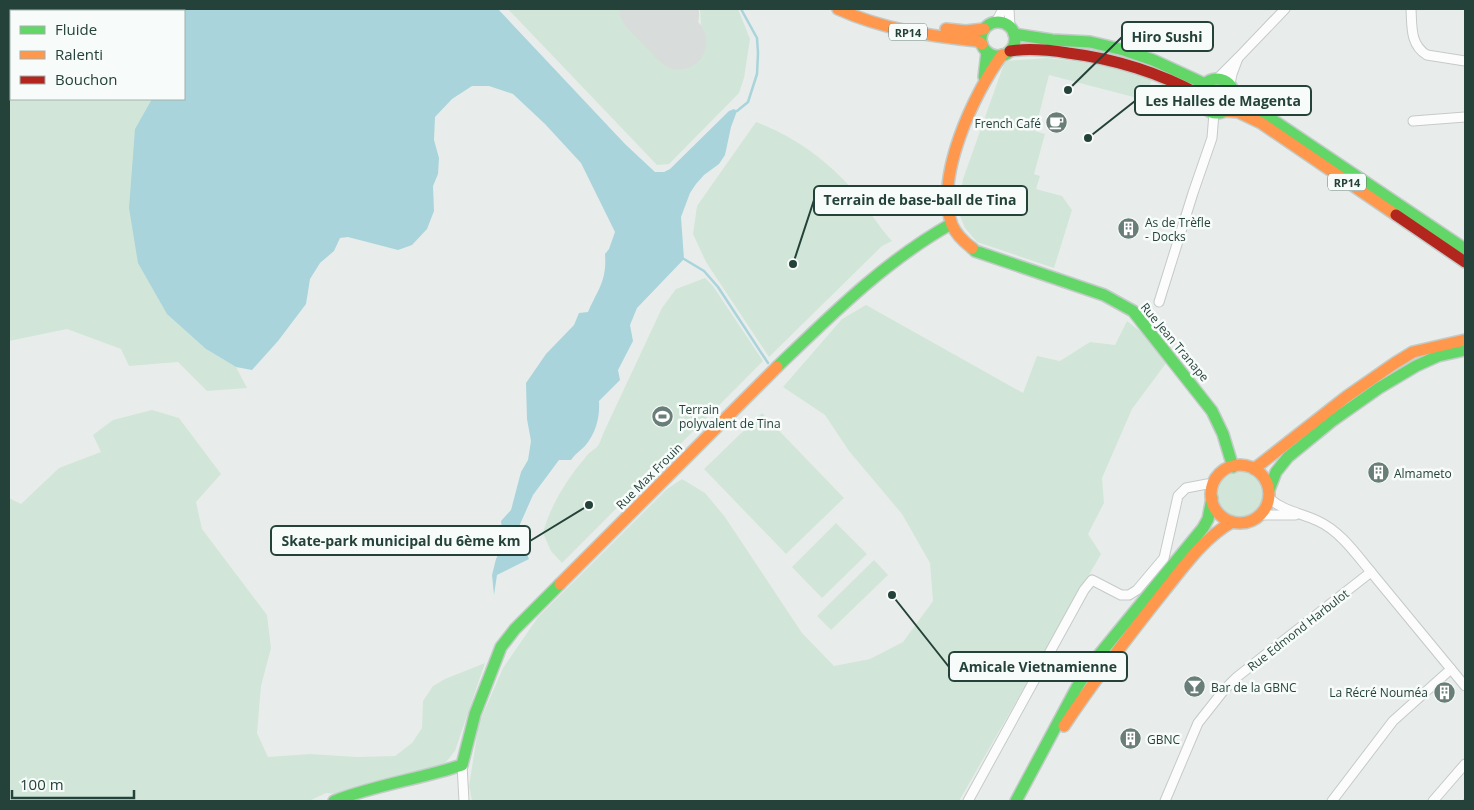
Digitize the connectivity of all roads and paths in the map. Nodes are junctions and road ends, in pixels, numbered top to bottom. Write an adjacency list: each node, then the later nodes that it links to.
1 (838, 9): 10 (main road, RP14)
2 (848, 9): 8 (main road, RP14)
3 (1003, 9): 7 (street)
4 (1009, 9): 9 (street)
5 (1285, 9): 12 (street)
6 (1411, 9): 13 (street)
7 (996, 22): 8 (main road); 9 (main road)
8 (984, 30): 10 (main road)
9 (1012, 30): 11 (main road); 16 (main road)
10 (984, 48): 11 (main road); 15 (main road)
11 (1006, 53): 15 (main road); 18 (main road)
12 (1238, 58): 14 (street); 17 (street)
13 (1465, 61)
14 (1217, 78): 16 (main road); 17 (main road)
15 (984, 81): 22 (main road)
16 (1205, 84): 18 (main road)
17 (1232, 88): 19 (main road); 23 (main road, RP14)
18 (1200, 95): 19 (main road)
19 (1219, 112): 24 (main road, RP14); 25 (street)
20 (1465, 117): 21 (street)
21 (1413, 121)
22 (951, 224): 30 (main road, Rue Jean Tranape); 42 (main road, Rue Max Frouin)
23 (1465, 250)
24 (1465, 262)
25 (1159, 302)
26 (1465, 331): 29 (main road)
27 (1465, 340): 29 (main road)
28 (1465, 350): 33 (main road)
29 (1413, 352): 31 (main road)
30 (1233, 467): 31 (main road); 32 (main road)
31 (1254, 469): 33 (main road)
32 (1213, 485): 34 (main road); 46 (street)
33 (1269, 494): 35 (main road); 36 (street)
34 (1212, 498): 37 (main road); 43 (main road)
35 (1260, 515): 36 (street); 37 (main road)
36 (1300, 515): 38 (street)
37 (1232, 522): 43 (main road)
38 (1371, 572): 39 (street); 47 (street, Rue Edmond Harbulot)
39 (1451, 669): 40 (street); 48 (street)
40 (1465, 686)
41 (1465, 764): 49 (street)
42 (462, 765): 44 (main road); 45 (street)
43 (1019, 796)
44 (334, 801)
45 (464, 801)
46 (968, 801)
47 (1165, 801)
48 (1332, 801)
49 (1433, 801)

